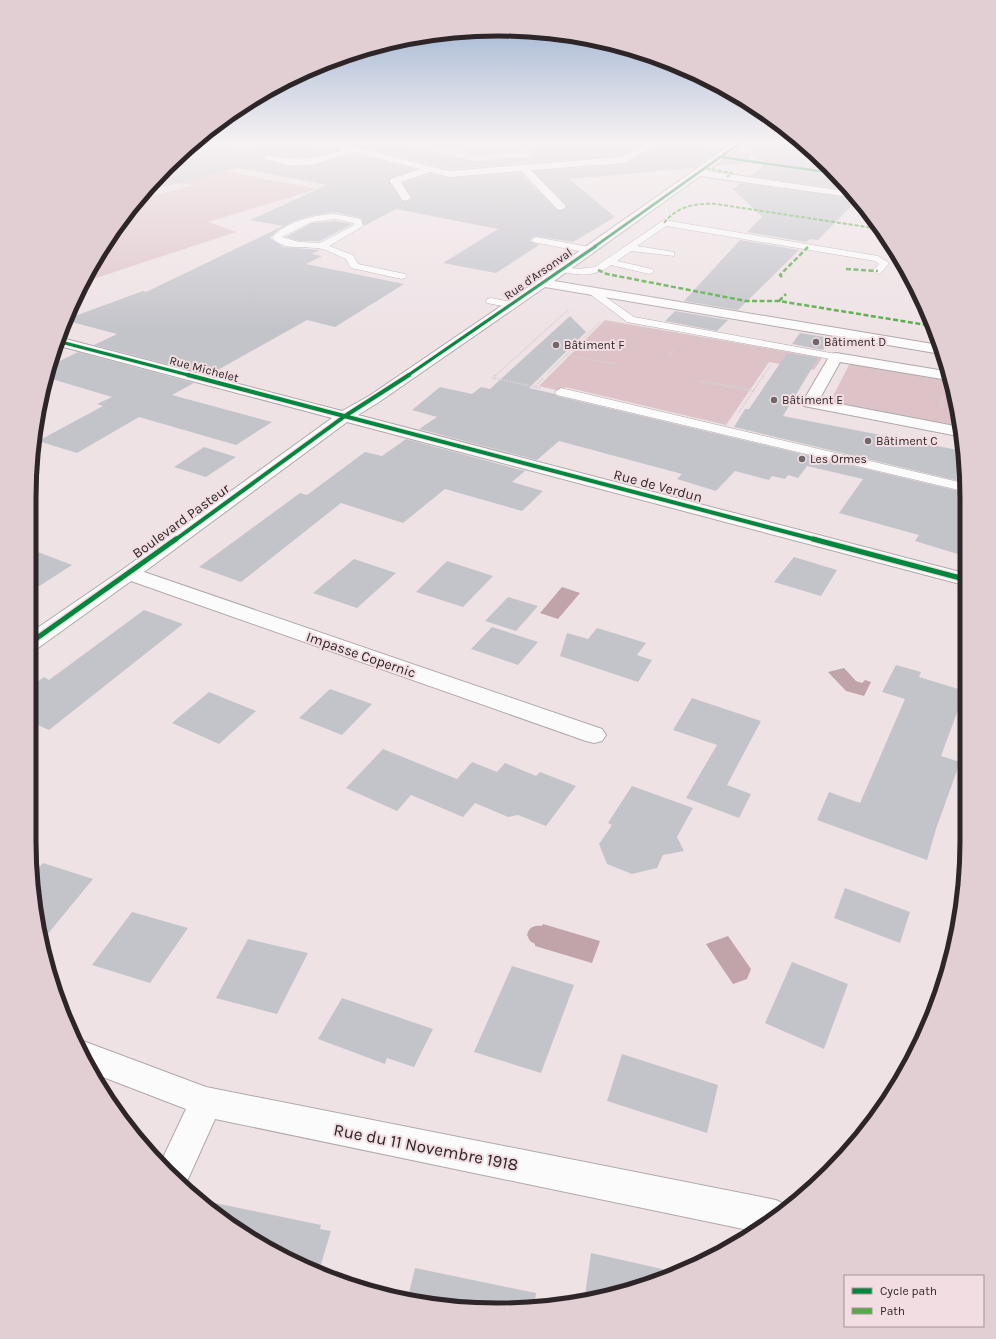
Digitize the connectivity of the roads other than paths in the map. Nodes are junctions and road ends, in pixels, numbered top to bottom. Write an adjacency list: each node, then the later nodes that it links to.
1 (652, 205): 5 (street, Rue d'Arsonval)
2 (536, 240): 5 (lane)
3 (322, 246): 3 (lane); 11 (lane)
4 (629, 248): 6 (lane); 7 (lane); 10 (lane)
5 (589, 250): 8 (street, Rue d'Arsonval)
6 (671, 254)
7 (611, 262): 8 (lane); 9 (lane)
8 (563, 269): 12 (street, Rue d'Arsonval)
9 (649, 270)
10 (878, 271)
11 (402, 276)
12 (543, 283): 13 (street); 15 (street, Rue d'Arsonval)
13 (592, 292): 17 (street); 18 (lane)
14 (491, 301): 15 (lane)
15 (512, 305): 23 (street, Rue d'Arsonval)
16 (63, 344): 21 (street, Rue Michelet)
17 (935, 349)
18 (836, 357): 20 (street); 24 (street)
19 (228, 374): 21 (lane)
20 (943, 375)
21 (214, 382): 23 (street, Rue Michelet)
22 (561, 392): 25 (lane)
23 (345, 416): 26 (street, Boulevard Pasteur); 27 (street, Rue de Verdun)
24 (955, 431)
25 (960, 486)
26 (129, 574): 28 (street, Boulevard Pasteur); 29 (street, Impasse Copernic)
27 (960, 579)
28 (39, 627)
29 (594, 735)
30 (91, 1058): 31 (street, Rue du 11 Novembre 1918)
31 (206, 1102): 32 (street); 33 (street, Rue du 11 Novembre 1918)
32 (174, 1171)
33 (767, 1216)

